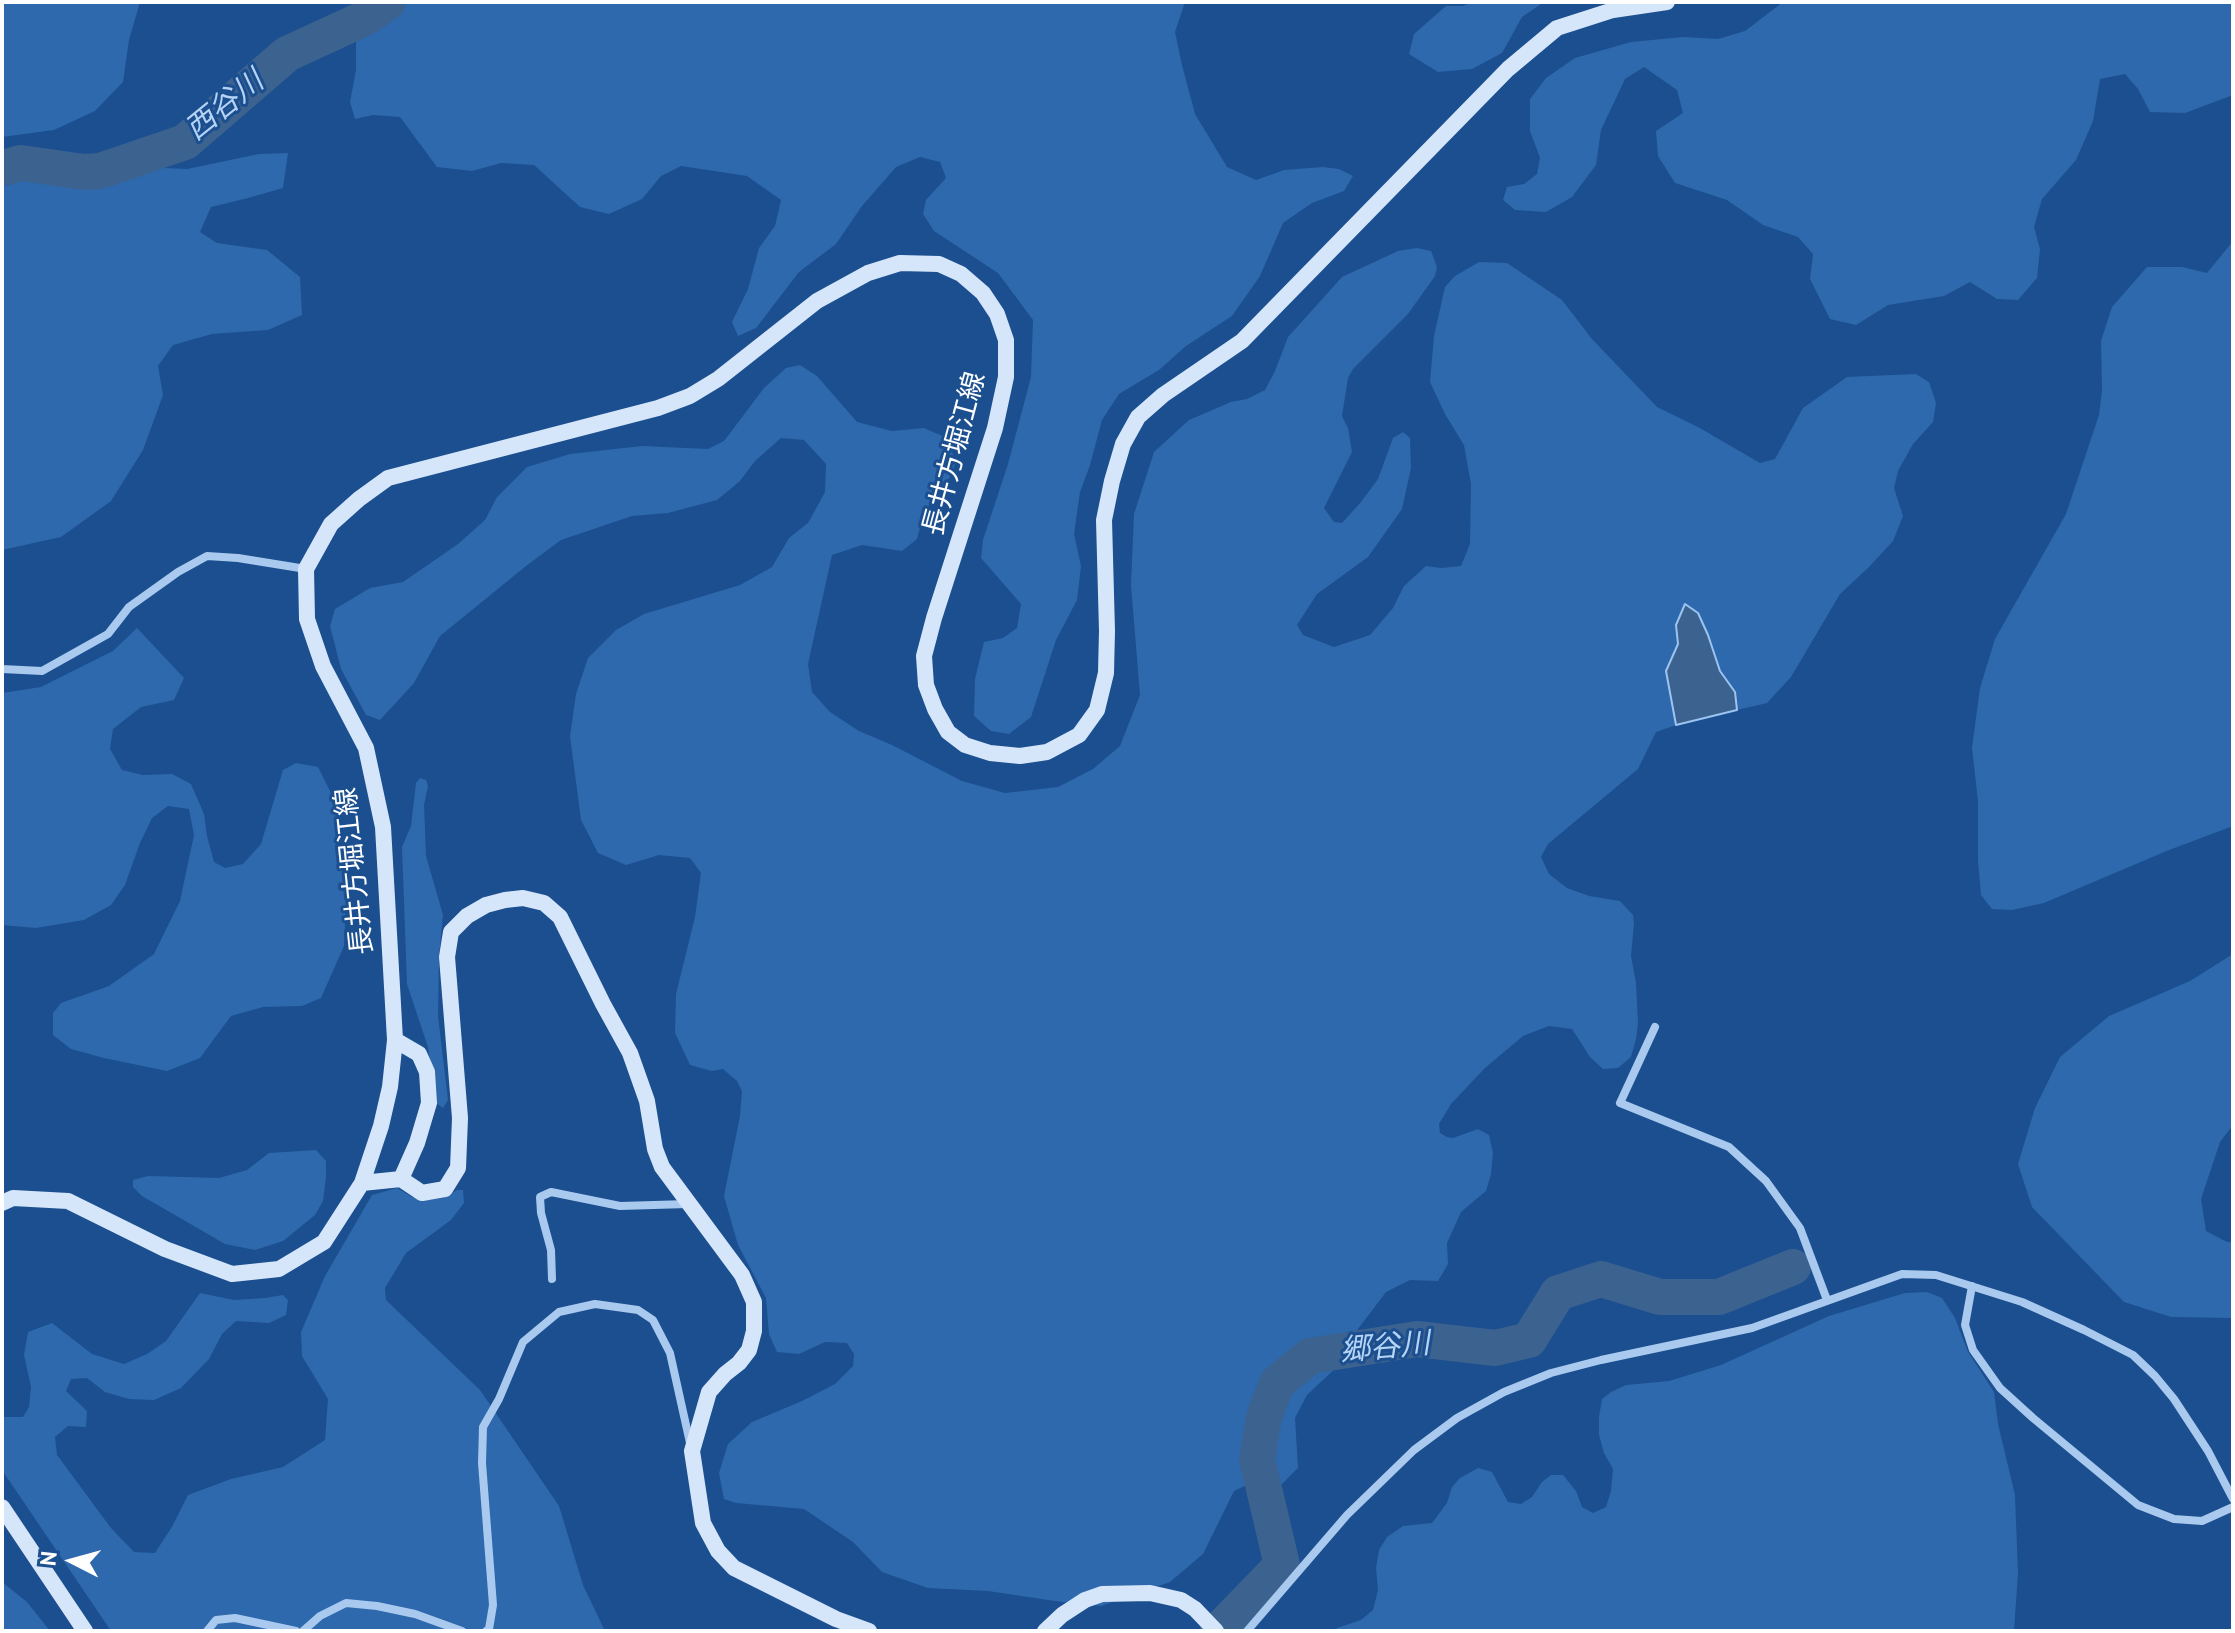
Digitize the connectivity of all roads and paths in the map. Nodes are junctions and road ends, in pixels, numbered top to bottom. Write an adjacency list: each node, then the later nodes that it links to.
1 (1667, 2): 2 (main road, 長井方堀江線)
2 (306, 569): 3 (street); 5 (main road, 長井方堀江線)
3 (2, 669)
4 (1655, 1027): 12 (street)
5 (395, 1040): 6 (main road); 7 (main road, 長井方堀江線)
6 (401, 1179): 7 (main road); 9 (main road)
7 (362, 1183): 8 (main road, 長井方堀江線)
8 (2, 1203)
9 (688, 1204): 10 (street); 13 (main road)
10 (552, 1279)
11 (1972, 1286): 12 (street); 14 (street); 16 (street)
12 (1827, 1300): 26 (street)
13 (692, 1451): 22 (street); 23 (main road)
14 (2233, 1499)
15 (2, 1507): 17 (main road)
16 (2233, 1507)
17 (85, 1631)
18 (207, 1631): 19 (street)
19 (296, 1631)
20 (303, 1631): 21 (street)
21 (462, 1631)
22 (486, 1631)
23 (869, 1631)
24 (1045, 1631): 25 (main road)
25 (1216, 1631)
26 (1247, 1631)

